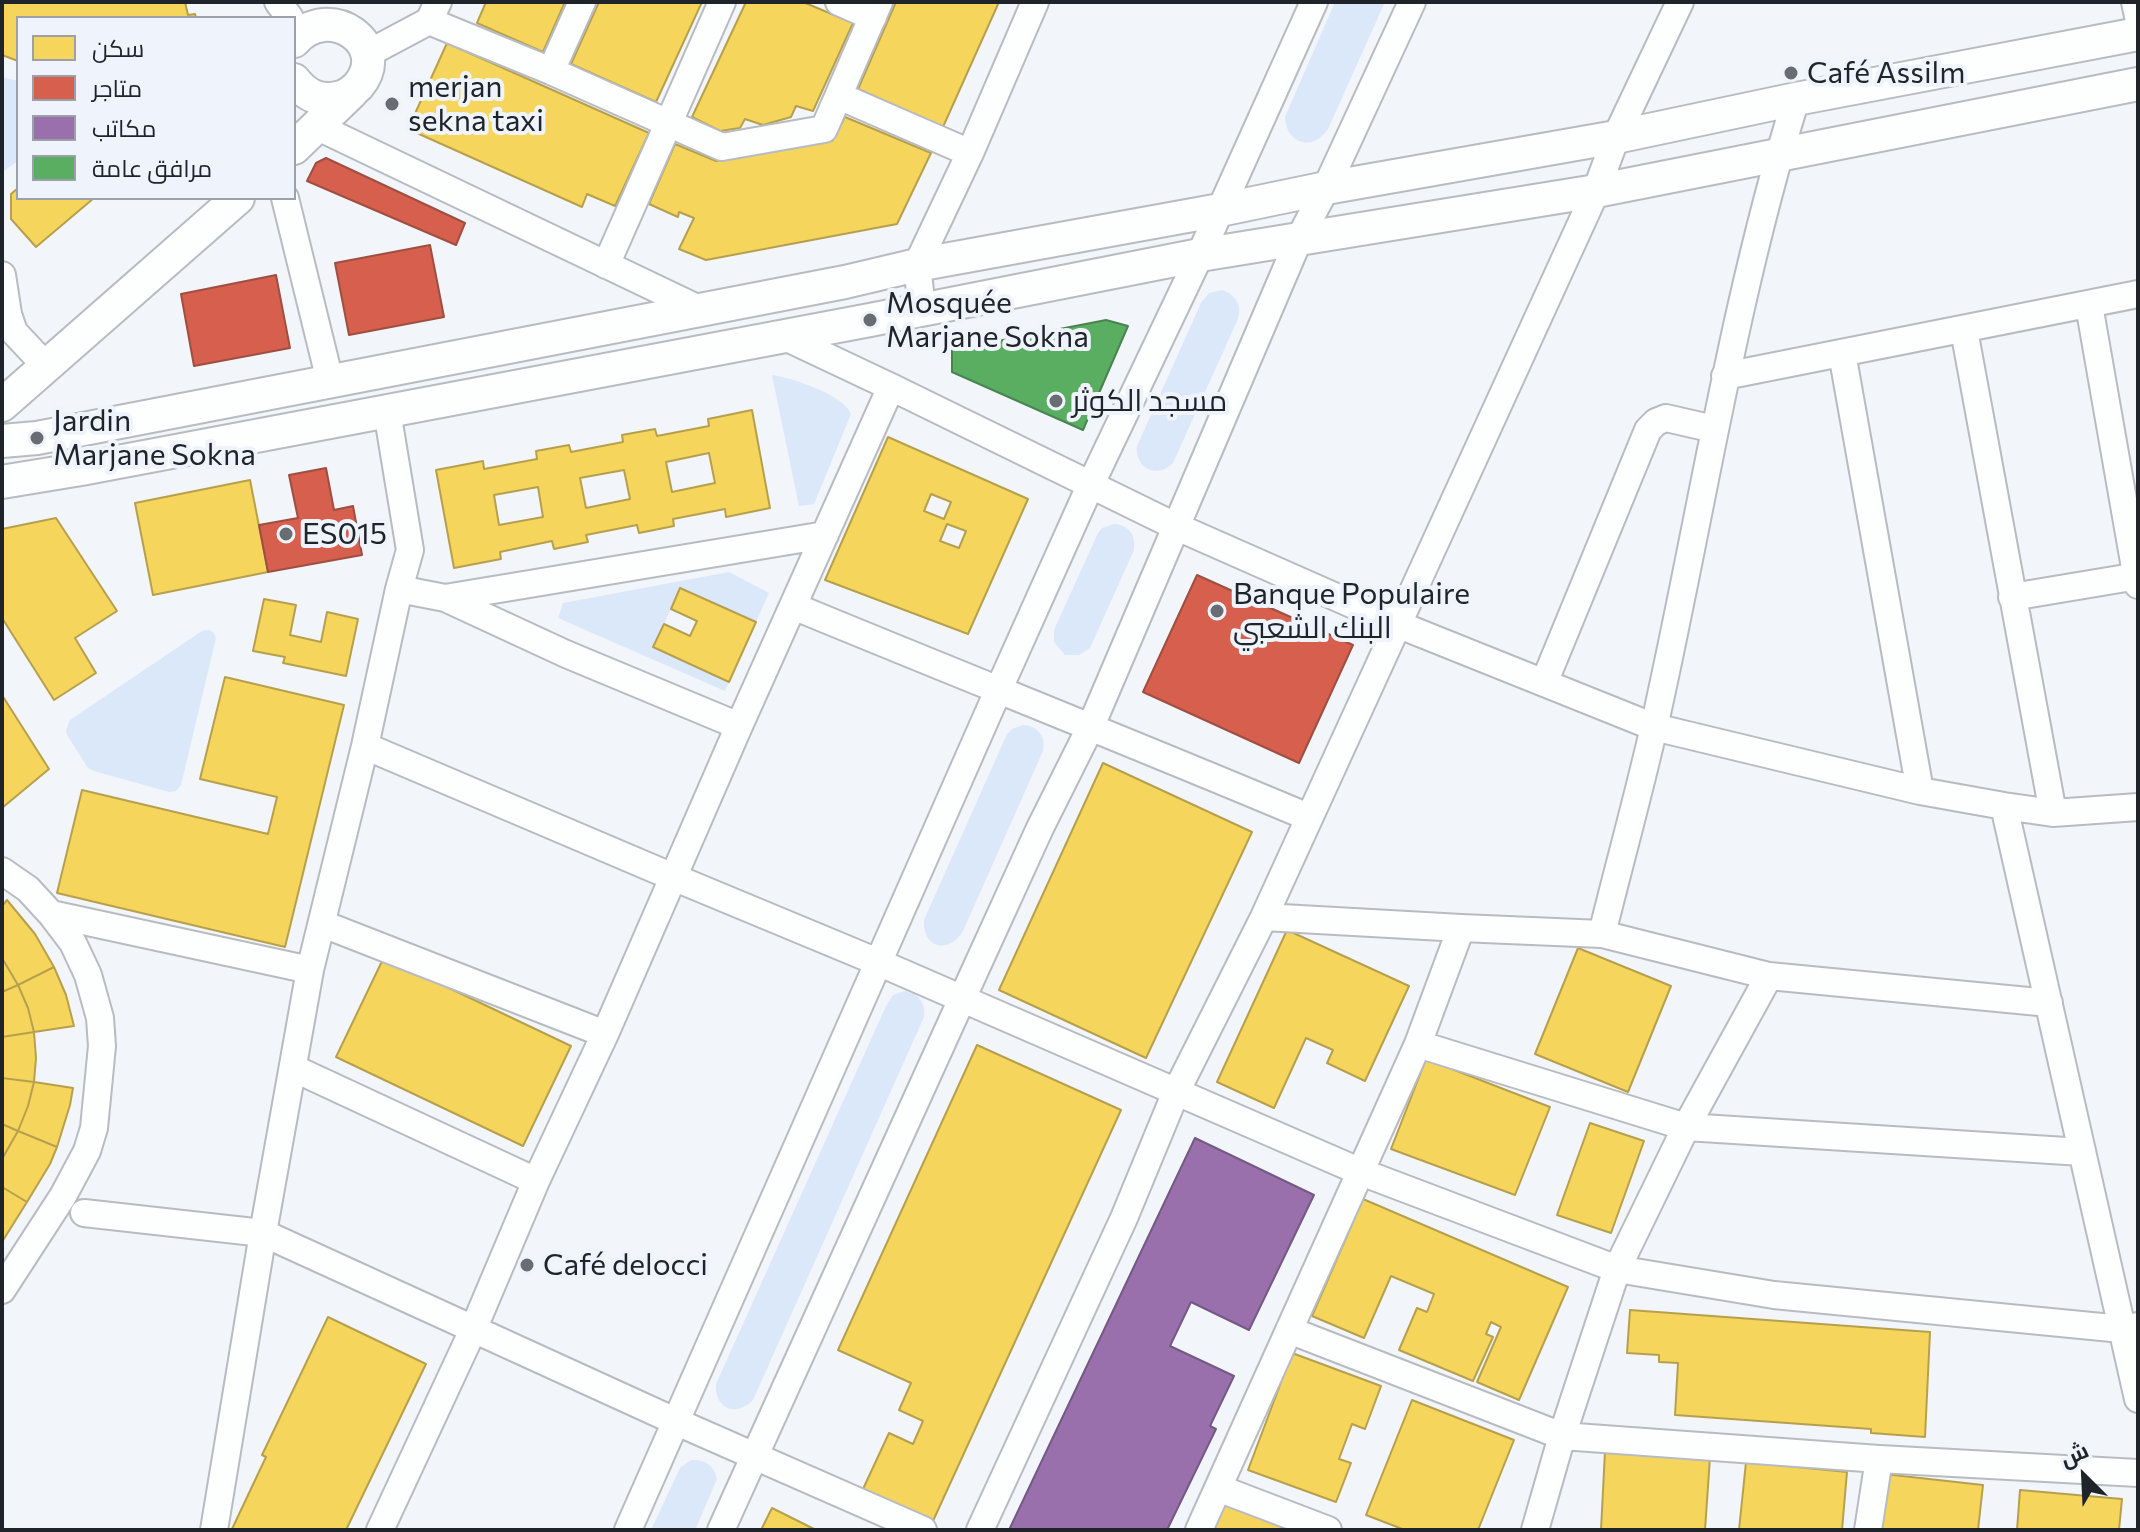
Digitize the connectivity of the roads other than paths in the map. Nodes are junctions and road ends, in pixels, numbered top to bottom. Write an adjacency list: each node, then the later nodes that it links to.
1 (343, 2): 15 (street)
2 (582, 2): 16 (street)
3 (722, 2): 23 (street)
4 (839, 2): 10 (street)
5 (1035, 2): 26 (street)
6 (1314, 2): 32 (street)
7 (1412, 2): 28 (street)
8 (1680, 2): 25 (street)
9 (2135, 2): 12 (street)
10 (876, 9): 20 (street)
11 (434, 12): 15 (street); 16 (street)
12 (2138, 16)
13 (300, 25): 15 (street)
14 (2138, 34): 22 (street)
15 (362, 43): 19 (street)
16 (551, 71): 23 (street)
17 (296, 82): 19 (street)
18 (2138, 84): 27 (street)
19 (353, 91): 24 (street)
20 (839, 96): 23 (street); 26 (street)
21 (296, 99): 24 (street)
22 (1796, 99): 25 (street); 27 (street)
23 (667, 124): 35 (street)
24 (301, 132): 35 (street)
25 (1616, 137): 28 (street); 29 (street)
26 (970, 153): 36 (street)
27 (1779, 154): 29 (street); 46 (street)
28 (1326, 188): 32 (street); 33 (street)
29 (1596, 191): 33 (street); 62 (street)
30 (236, 200): 45 (street)
31 (285, 200): 47 (street)
32 (1220, 210): 34 (street); 36 (street)
33 (1299, 239): 34 (street); 55 (street)
34 (1200, 255): 41 (street); 54 (street)
35 (606, 265): 40 (street)
36 (917, 265): 40 (street); 41 (street)
37 (2, 275): 45 (street)
38 (2138, 294): 39 (street)
39 (2089, 305): 42 (street); 57 (street)
40 (699, 309): 47 (street)
41 (922, 309): 43 (street)
42 (1964, 330): 44 (street); 59 (street)
43 (783, 336): 48 (street); 50 (street)
44 (1842, 353): 46 (street); 69 (street)
45 (46, 366): 49 (street)
46 (1725, 376): 51 (street)
47 (330, 381): 52 (street)
48 (891, 387): 54 (street); 56 (street)
49 (2, 405)
50 (387, 411): 53 (street); 58 (street)
51 (1714, 429): 63 (street); 67 (street)
52 (2, 441)
53 (2, 482)
54 (1090, 486): 55 (street); 64 (street)
55 (1175, 526): 62 (street); 66 (street)
56 (825, 535): 60 (street); 61 (street)
57 (2137, 579): 59 (street)
58 (399, 589): 60 (street); 68 (street)
59 (2012, 597): 72 (street)
60 (445, 598): 65 (street)
61 (793, 606): 64 (street); 65 (street)
62 (1397, 624): 63 (street); 73 (street)
63 (1544, 683): 67 (street)
64 (998, 691): 66 (street); 81 (street)
65 (739, 726): 75 (street)
66 (1091, 726): 73 (street); 84 (street)
67 (1654, 727): 69 (street); 80 (street)
68 (365, 746): 75 (street); 78 (street)
69 (1920, 791): 70 (street)
70 (2004, 806): 72 (street); 85 (street)
71 (2138, 807): 72 (street)
72 (2053, 813)
73 (1308, 817): 77 (street)
74 (3, 873): 76 (street)
75 (673, 877): 81 (street); 86 (street)
76 (51, 914): 82 (street); 97 (street)
77 (1264, 917): 79 (street); 89 (street)
78 (323, 924): 82 (street); 86 (street)
79 (1461, 928): 80 (street); 87 (street)
80 (1602, 934): 83 (street)
81 (880, 963): 84 (street); 102 (street)
82 (310, 970): 88 (street)
83 (1769, 976): 85 (street); 90 (street)
84 (962, 999): 89 (street); 104 (street)
85 (2049, 1003): 91 (street)
86 (605, 1034): 93 (street)
87 (1418, 1044): 90 (street); 92 (street)
88 (293, 1068): 93 (street); 95 (street)
89 (1176, 1092): 92 (street); 113 (street)
90 (1686, 1127): 91 (street); 96 (street)
91 (2082, 1152): 98 (street)
92 (1361, 1172): 96 (street); 100 (street)
93 (536, 1181): 99 (street)
94 (84, 1213): 95 (street)
95 (263, 1233): 99 (street); 108 (street)
96 (1617, 1269): 98 (street); 103 (street)
97 (2, 1290)
98 (2130, 1328): 101 (street)
99 (473, 1330): 102 (street); 109 (street)
100 (1289, 1330): 103 (street); 107 (street)
101 (2138, 1399)
102 (677, 1422): 104 (street); 110 (street)
103 (1562, 1436): 105 (street); 116 (street)
104 (754, 1456): 111 (street); 112 (street)
105 (1879, 1459): 106 (street); 117 (street)
106 (2138, 1473)
107 (1218, 1488): 114 (street); 115 (street)
108 (214, 1530)
109 (380, 1530)
110 (628, 1530)
111 (721, 1530)
112 (923, 1530)
113 (980, 1530)
114 (1199, 1530)
115 (1328, 1530)
116 (1535, 1530)
117 (1868, 1530)

